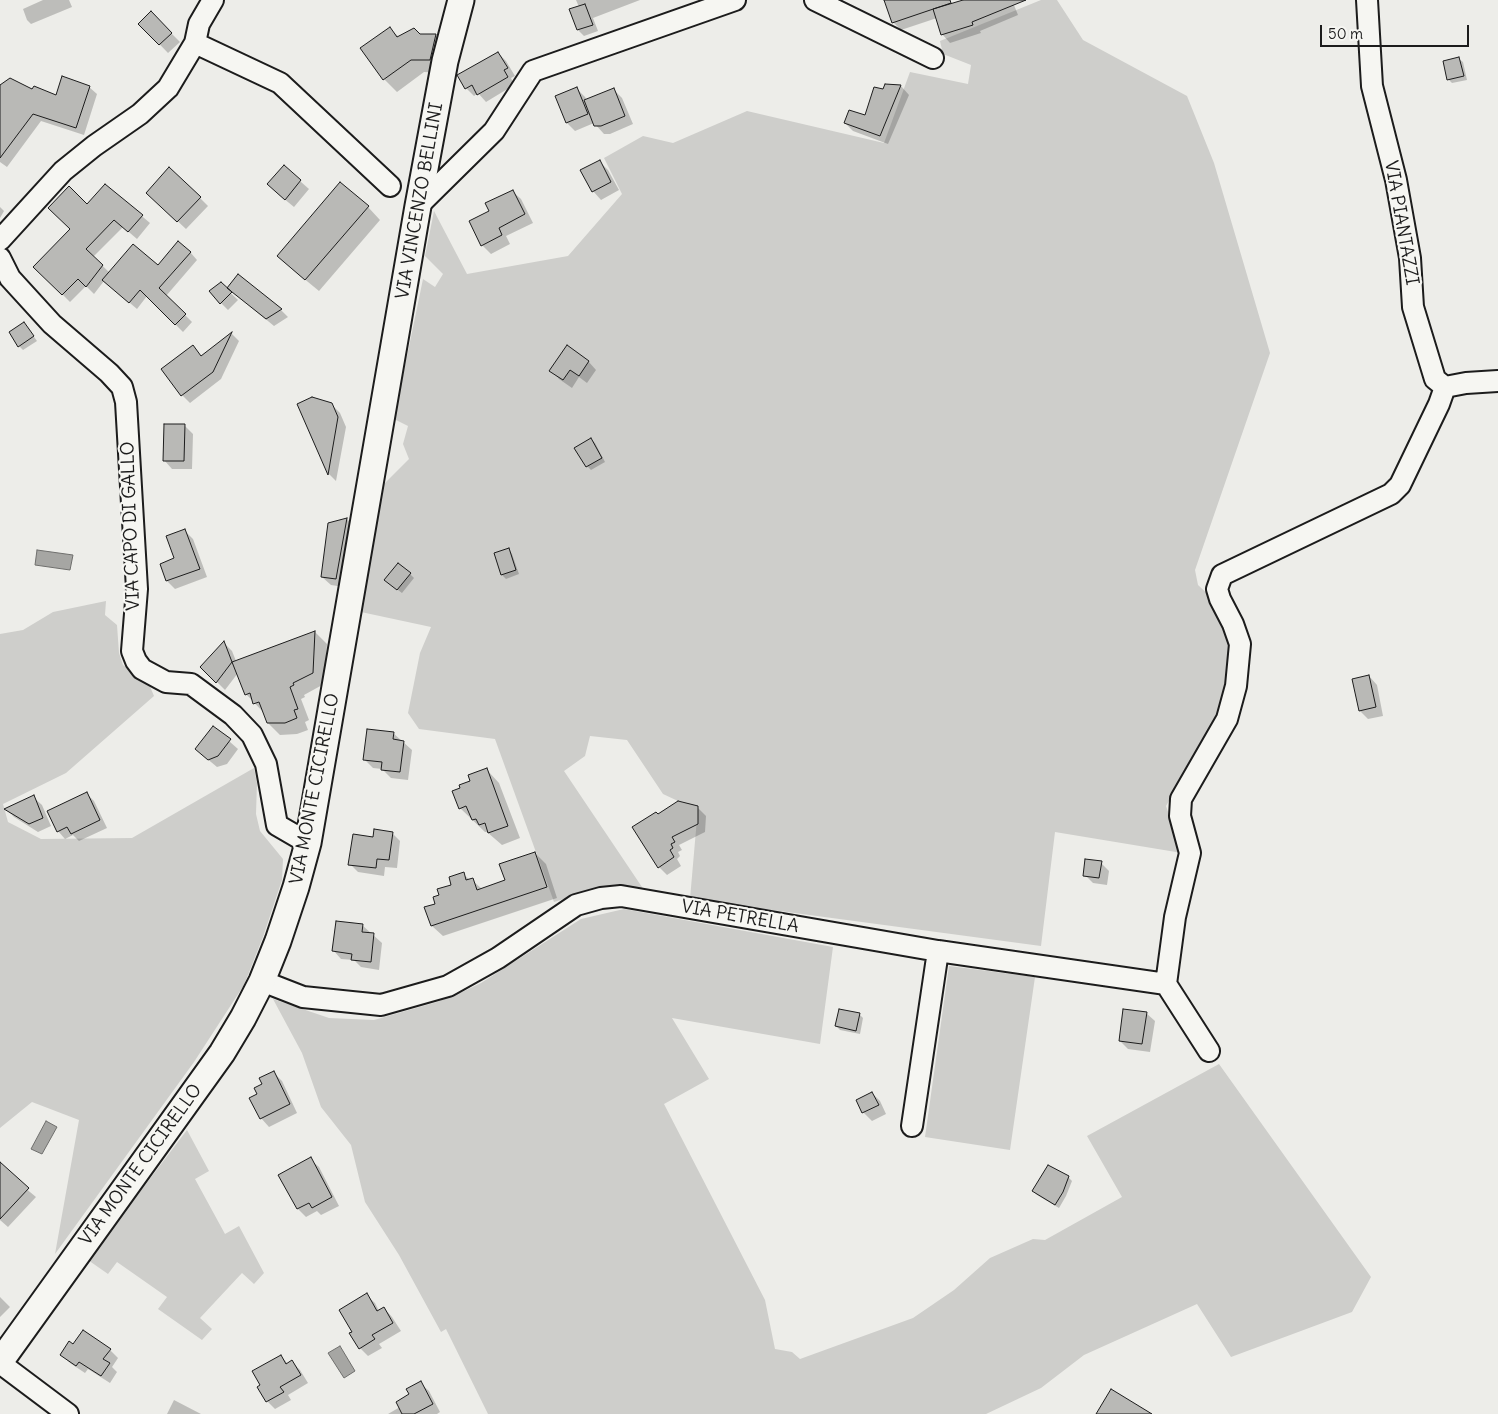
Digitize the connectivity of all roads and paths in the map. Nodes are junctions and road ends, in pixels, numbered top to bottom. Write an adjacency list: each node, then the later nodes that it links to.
1 (213, 0): 6 (street)
2 (461, 0): 9 (street, VIA VINCENZO BELLINI)
3 (735, 0): 9 (street)
4 (815, 0): 7 (street)
5 (1367, 0): 13 (street, VIA PIANTAZZI)
6 (195, 43): 8 (street); 10 (street)
7 (933, 58)
8 (390, 186)
9 (418, 206): 14 (street, VIA VINCENZO BELLINI)
10 (0, 240)
11 (0, 258): 15 (street, VIA CAPO DI GALLO)
12 (1498, 381): 13 (street)
13 (1445, 387): 18 (street)
14 (384, 403): 15 (street, VIA MONTE CICIRELLO)
15 (308, 843): 17 (street, VIA MONTE CICIRELLO)
16 (938, 951): 17 (street, VIA PETRELLA); 18 (street, VIA PETRELLA); 20 (street)
17 (262, 981): 21 (street, VIA MONTE CICIRELLO)
18 (1166, 984): 19 (street)
19 (1210, 1050)
20 (912, 1126)
21 (0, 1363): 22 (street)
22 (68, 1414)

